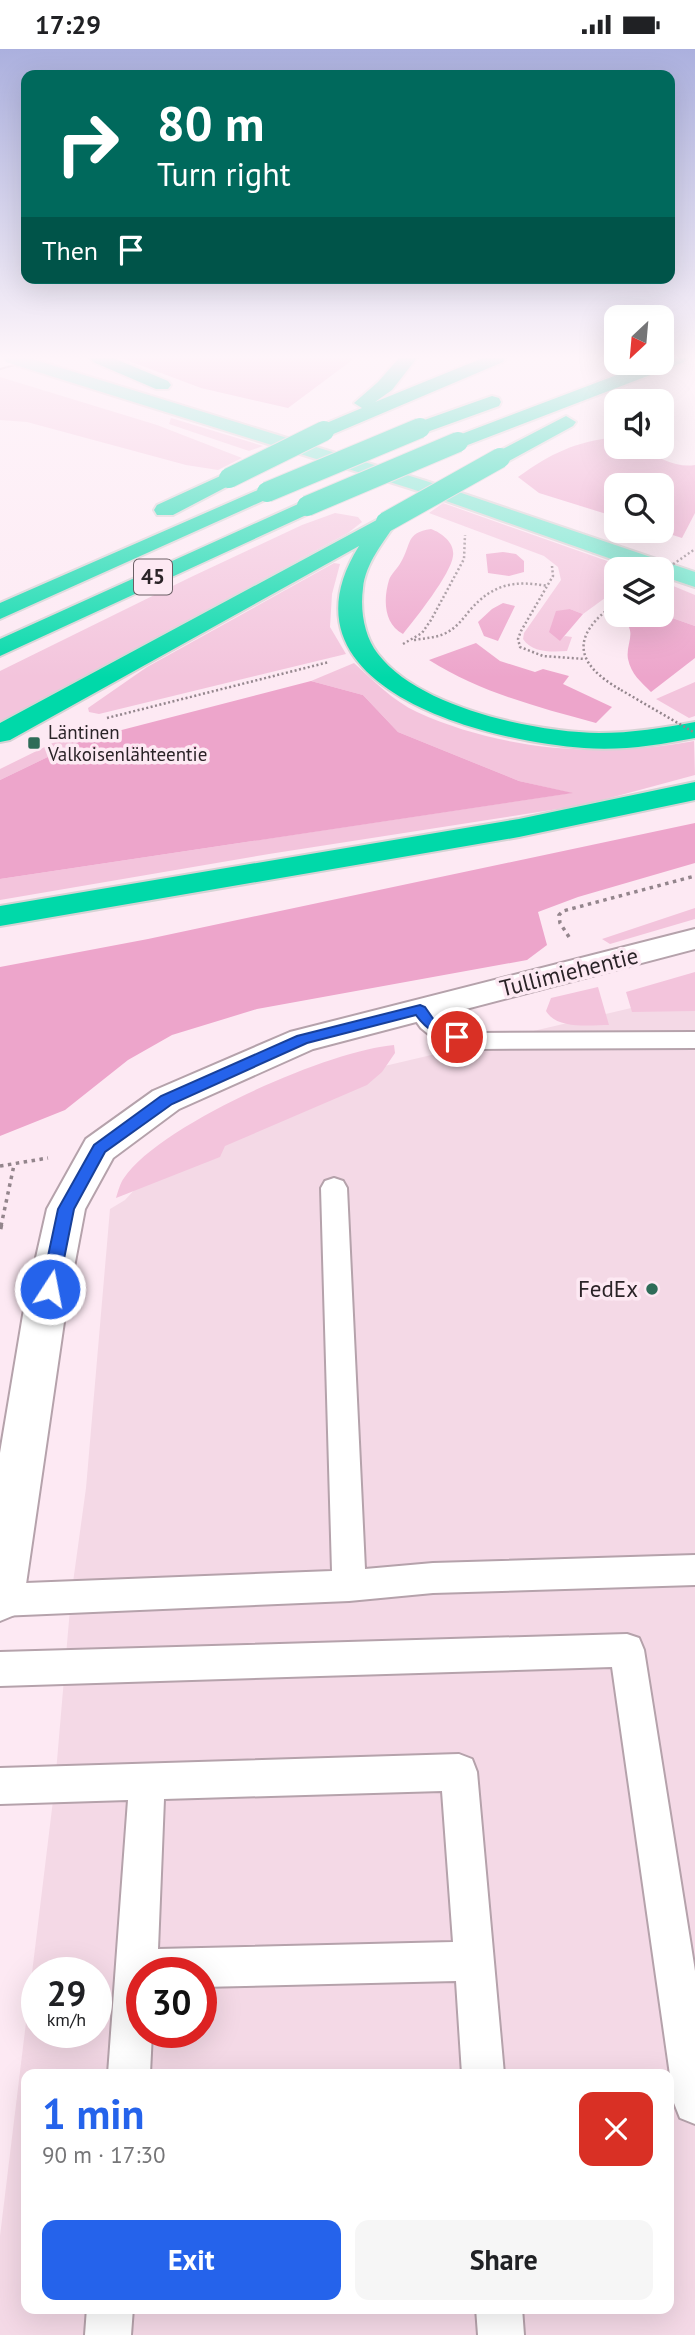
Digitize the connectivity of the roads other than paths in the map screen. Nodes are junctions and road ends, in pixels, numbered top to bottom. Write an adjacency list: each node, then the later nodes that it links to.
1 (256, 465): 7 (highway, bridge)
2 (332, 465): 13 (highway, 45, bridge)
3 (354, 465): 11 (main road)
4 (404, 465): 14 (highway, 45, bridge)
5 (414, 465): 10 (main road)
6 (488, 465): 8 (highway, bridge)
7 (145, 520)
8 (386, 522): 15 (highway); 16 (highway)
9 (72, 556): 12 (highway)
10 (695, 559)
11 (695, 580)
12 (0, 592)
13 (0, 612)
14 (0, 649)
15 (695, 731)
16 (0, 734)
17 (695, 791): 18 (highway)
18 (0, 916)
19 (695, 939): 20 (street, Tullimiehentie)
20 (420, 1010): 21 (lane); 25 (street, Tullimiehentie)
21 (695, 1040)
22 (334, 1188): 24 (lane)
23 (695, 1570): 24 (lane)
24 (349, 1586): 25 (lane)
25 (0, 1599)
26 (0, 1669): 35 (lane)
27 (147, 1782): 28 (lane); 29 (lane); 30 (lane)
28 (0, 1786)
29 (138, 1957)
30 (475, 1961): 31 (lane); 34 (lane)
31 (217, 1967)
32 (131, 2048): 33 (lane)
33 (129, 2069)
34 (483, 2069)
35 (695, 2103)
36 (110, 2314): 38 (lane)
37 (499, 2314): 39 (lane)
38 (108, 2335)
39 (501, 2335)

